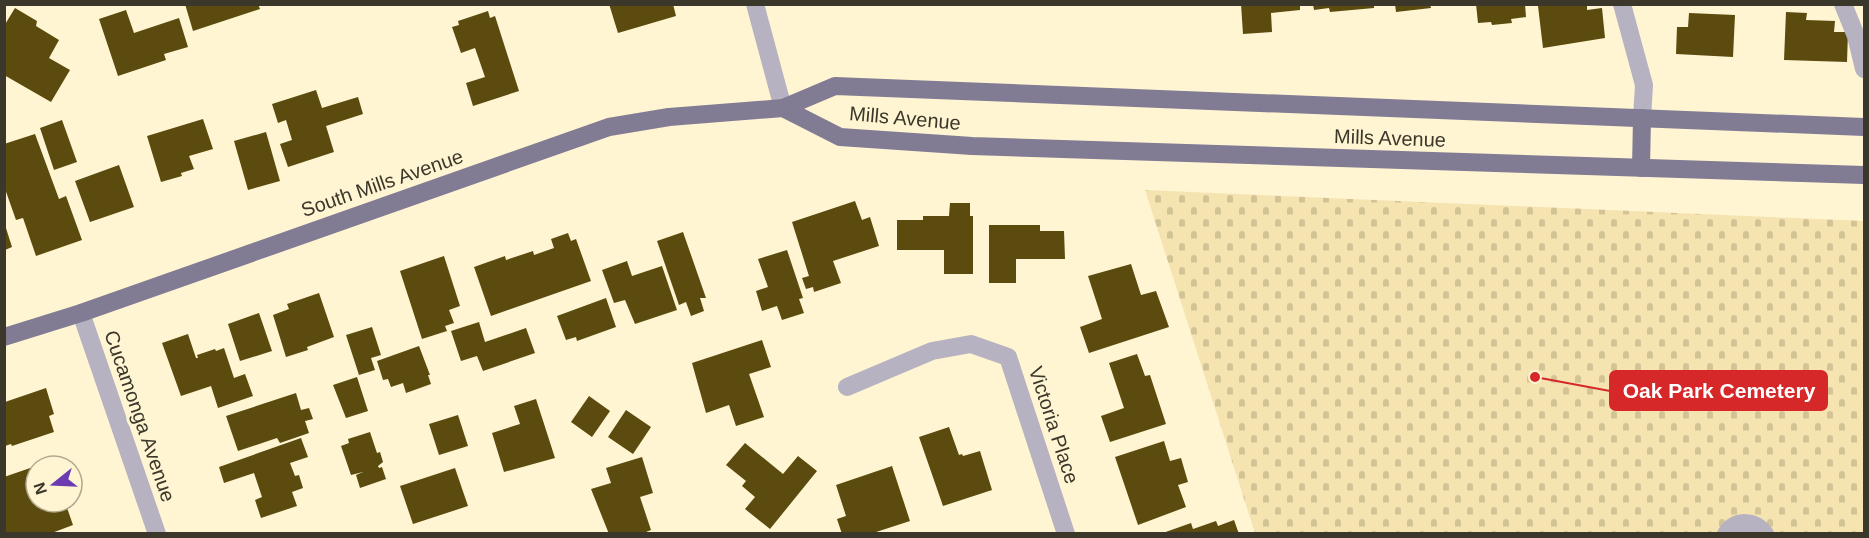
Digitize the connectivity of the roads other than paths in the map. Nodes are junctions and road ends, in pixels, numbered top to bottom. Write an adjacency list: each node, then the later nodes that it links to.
1 (755, 4): 5 (street)
2 (1622, 4): 6 (street)
3 (1843, 4): 4 (street)
4 (1864, 69)
5 (783, 108): 6 (main road, Mills Avenue); 8 (main road, Mills Avenue); 10 (main road, South Mills Avenue)
6 (1642, 118): 7 (main road, Mills Avenue); 8 (main road)
7 (1864, 127)
8 (1641, 168): 9 (main road, Mills Avenue)
9 (1864, 175)
10 (81, 313): 11 (main road, South Mills Avenue); 13 (street, Cucamonga Avenue)
11 (4, 337)
12 (847, 387): 14 (street, Victoria Place)
13 (157, 534)
14 (1066, 534)
15 (1726, 534): 16 (street)
16 (1765, 534)

